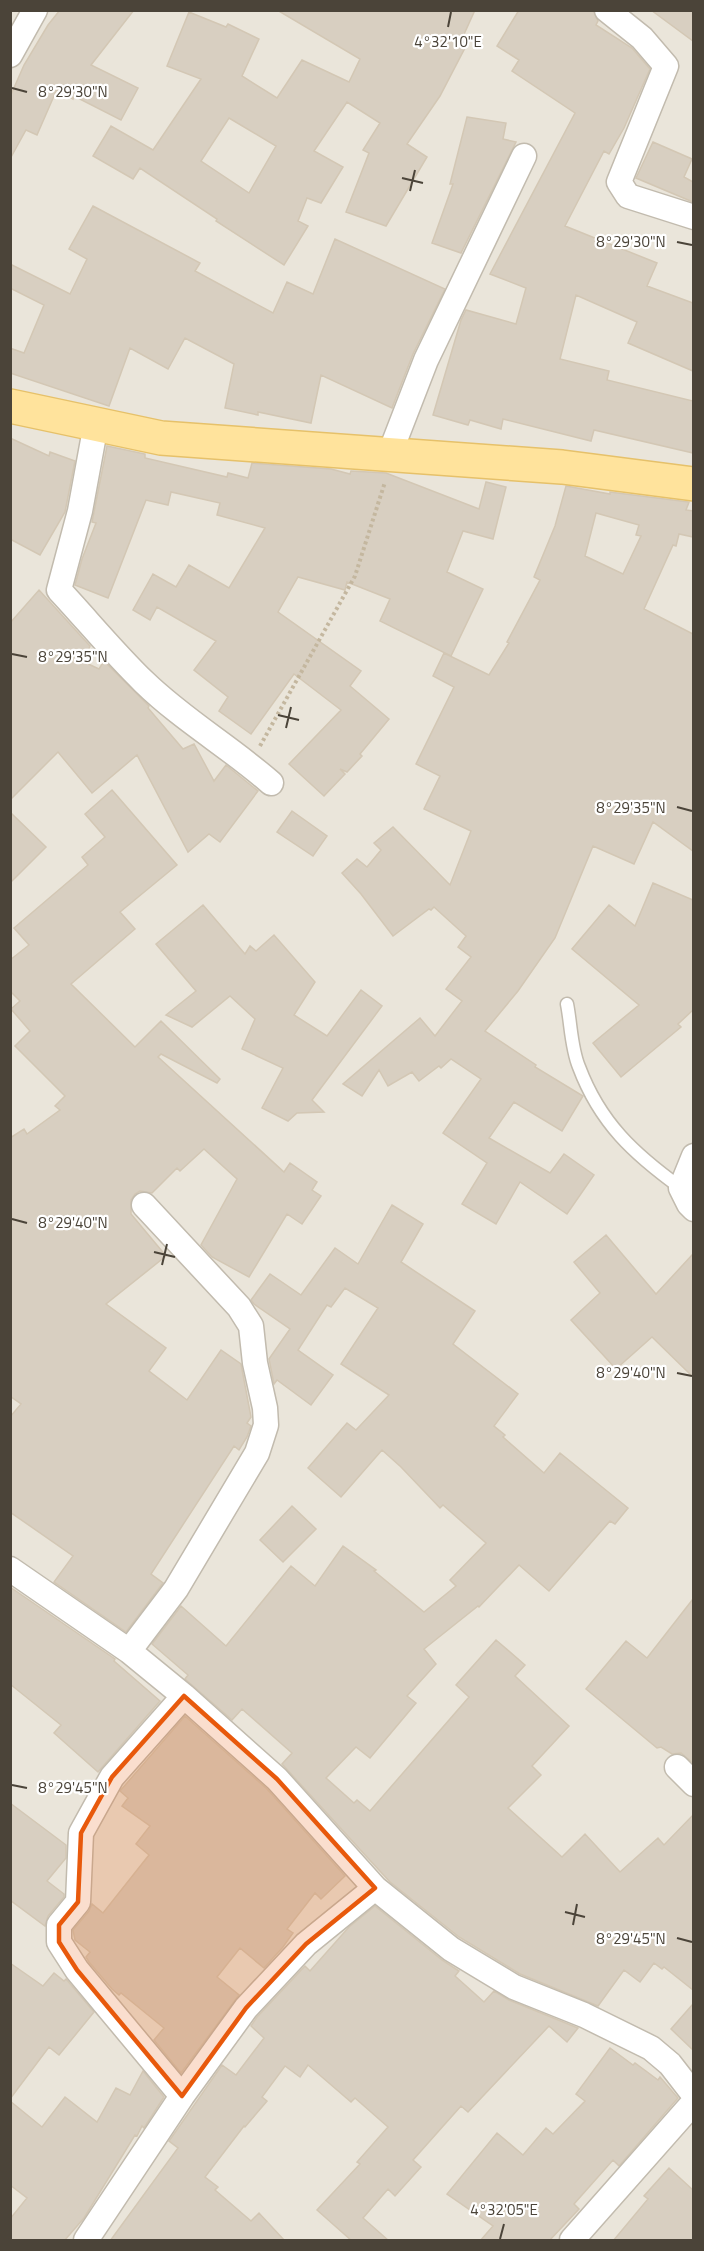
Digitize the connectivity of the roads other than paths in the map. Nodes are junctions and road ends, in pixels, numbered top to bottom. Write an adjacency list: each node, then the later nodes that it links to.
1 (35, 10): 3 (street)
2 (607, 10): 5 (street)
3 (10, 55)
4 (524, 156): 8 (street)
5 (693, 217)
6 (10, 406): 7 (main road)
7 (96, 424): 8 (main road); 10 (street)
8 (392, 453): 9 (main road)
9 (693, 484)
10 (271, 783)
11 (567, 1004): 13 (lane)
12 (693, 1156): 13 (street)
13 (681, 1188): 15 (street)
14 (144, 1205): 17 (street)
15 (693, 1209)
16 (10, 1569): 17 (street)
17 (129, 1651): 18 (street)
18 (184, 1696): 21 (street); 22 (street)
19 (676, 1767): 20 (street)
20 (693, 1784)
21 (375, 1888): 22 (street); 23 (street)
22 (182, 2096): 25 (street)
23 (693, 2096)
24 (693, 2102): 26 (street)
25 (86, 2241)
26 (572, 2241)

